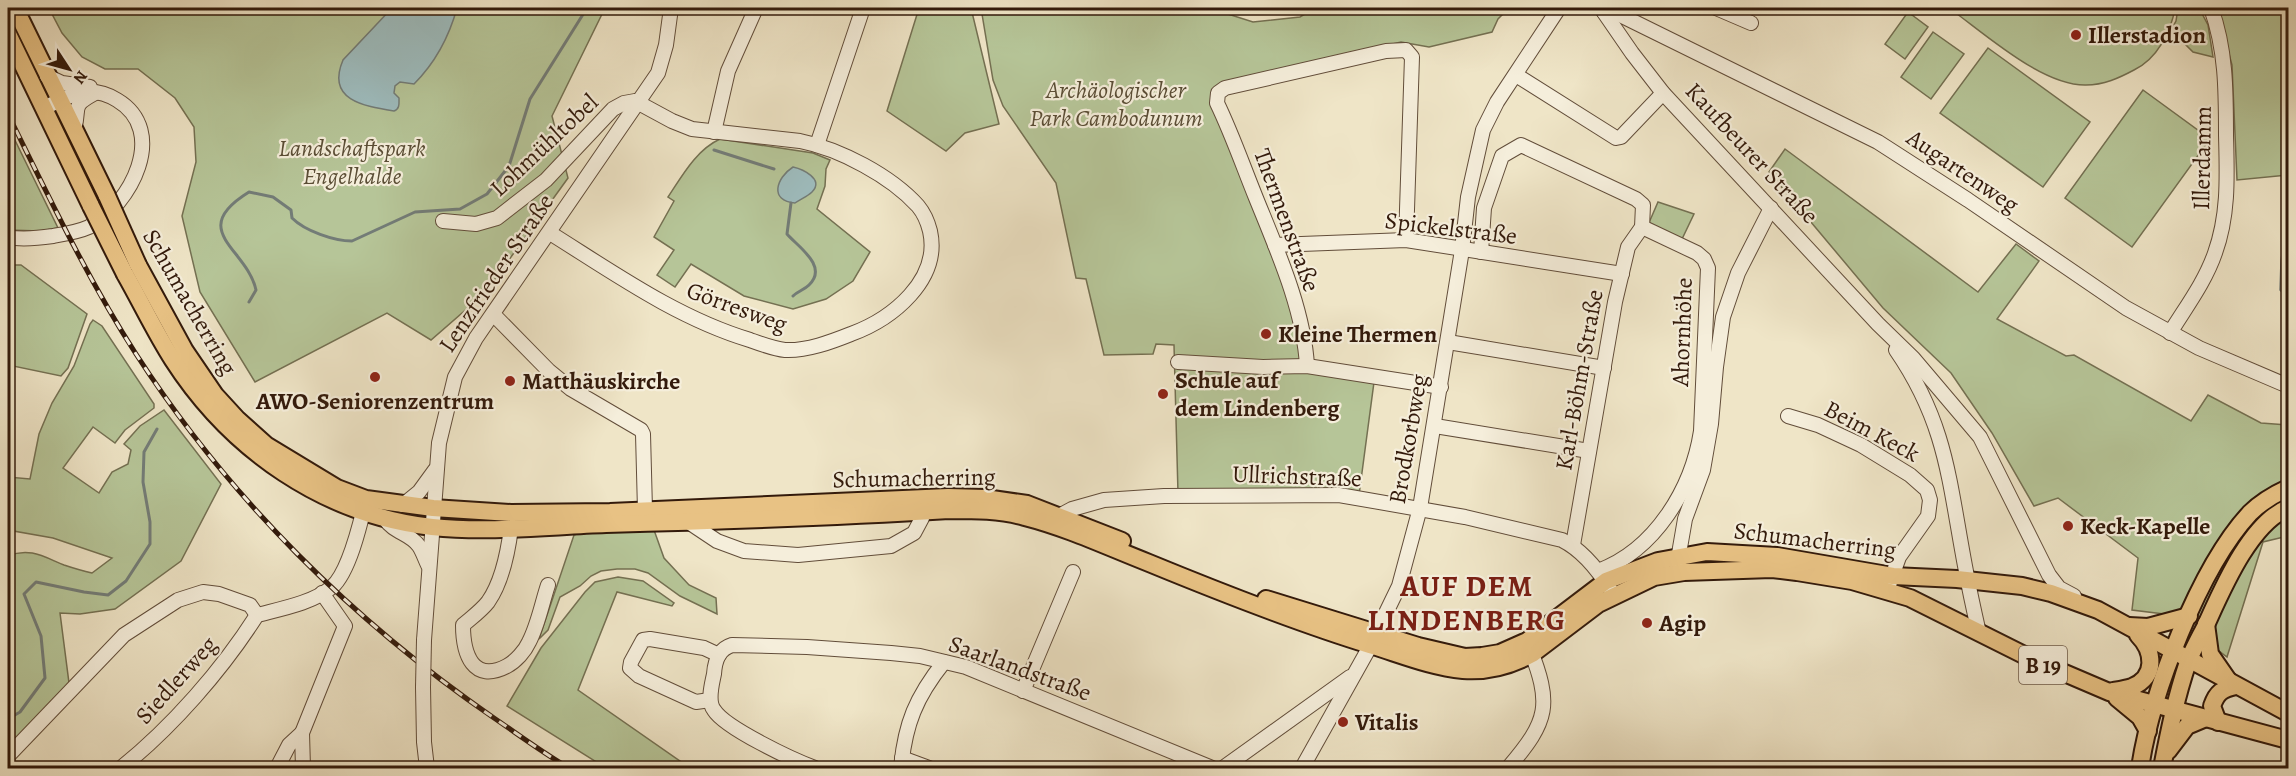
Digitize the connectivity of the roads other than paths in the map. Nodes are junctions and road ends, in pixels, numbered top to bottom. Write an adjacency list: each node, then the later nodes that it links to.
1 (15, 8): 12 (main road, Schumacherring)
2 (671, 8): 15 (street, Lenzfrieder Straße)
3 (756, 8): 18 (street)
4 (863, 8): 19 (street)
5 (1559, 8): 11 (street, Brodkorbweg)
6 (1716, 8): 9 (street)
7 (2211, 8): 33 (street, Illerdamm)
8 (1603, 10): 14 (street, Kaufbeurer Straße); 33 (street, Augartenweg)
9 (1751, 23)
10 (8, 34): 16 (main road, Schumacherring)
11 (1516, 75): 14 (street); 27 (street, Brodkorbweg)
12 (47, 76): 13 (street); 16 (main road, Schumacherring)
13 (97, 92): 16 (street); 17 (street); 24 (street)
14 (1663, 93): 20 (street, Kaufbeurer Straße)
15 (640, 103): 18 (street, Görresweg); 21 (street, Lohmühltobel); 23 (street, Lenzfrieder Straße)
16 (51, 105): 17 (main road, Schumacherring); 29 (main road, Schumacherring, bridge)
17 (74, 129): 29 (main road, Schumacherring, bridge)
18 (714, 132): 19 (street, Görresweg)
19 (817, 144): 23 (street, Görresweg)
20 (1771, 208): 32 (street, Kaufbeurer Straße); 59 (street)
21 (443, 221)
22 (1642, 228): 28 (street); 30 (street, Karl-Böhm-Straße); 63 (street, Ahornhöhe)
23 (550, 232): 31 (street, Lenzfrieder Straße)
24 (8, 237)
25 (1406, 240): 26 (street, Spickelstraße); 26 (street, Thermenstraße); 27 (street, Spickelstraße)
26 (1275, 246): 36 (street, Thermenstraße)
27 (1462, 250): 28 (street, Spickelstraße); 34 (street, Brodkorbweg)
28 (1481, 252): 30 (street, Spickelstraße)
29 (131, 269): 46 (main road, Schumacherring)
30 (1622, 274): 37 (street, Karl-Böhm-Straße)
31 (493, 314): 43 (street, Lenzfrieder Straße); 50 (street)
32 (1878, 324): 62 (street, Kaufbeurer Straße); 67 (street, Kaufbeurer Straße)
33 (2169, 333): 38 (street, Augartenweg)
34 (1448, 342): 37 (street); 39 (street, Brodkorbweg)
35 (1178, 362): 36 (street)
36 (1307, 366): 39 (street)
37 (1604, 368): 42 (street, Karl-Böhm-Straße)
38 (2289, 386)
39 (1441, 387): 41 (street, Brodkorbweg)
40 (1788, 416): 64 (street, Beim Keck)
41 (1435, 426): 42 (street); 48 (street, Brodkorbweg)
42 (1589, 451): 58 (street, Karl-Böhm-Straße)
43 (436, 468): 45 (street); 47 (street, Lenzfrieder Straße)
44 (2289, 488): 69 (main road)
45 (403, 505): 46 (main road, Schumacherring); 47 (main road, Schumacherring)
46 (365, 506): 53 (main road, Schumacherring); 66 (street)
47 (433, 508): 50 (main road, Schumacherring); 55 (street, Lenzfrieder Straße)
48 (1420, 508): 52 (street, Ullrichstraße); 58 (street, Ullrichstraße); 73 (street, Brodkorbweg)
49 (2289, 508): 70 (main road)
50 (645, 510): 52 (main road, Schumacherring)
51 (923, 512): 54 (main road, Schumacherring); 54 (street); 57 (main road, Schumacherring)
52 (1059, 516): 57 (main road, Schumacherring)
53 (385, 519): 55 (main road, Schumacherring); 60 (street)
54 (687, 521): 56 (main road, Schumacherring)
55 (431, 527): 56 (main road, Schumacherring); 60 (street, Lenzfrieder Straße)
56 (511, 528): 65 (street)
57 (1081, 530): 73 (main road, Schumacherring)
58 (1573, 545): 63 (street, Ullrichstraße)
59 (1677, 565): 63 (main road, Schumacherring); 64 (main road, Schumacherring)
60 (429, 567): 97 (street, Lenzfrieder Straße, bridge)
61 (1073, 572): 81 (street)
62 (1968, 580): 64 (main road, Schumacherring); 67 (main road, Schumacherring); 72 (street, Kaufbeurer Straße)
63 (1606, 582): 74 (main road, Schumacherring)
64 (1890, 583): 72 (main road, Schumacherring)
65 (548, 585)
66 (322, 593): 68 (street); 89 (street)
67 (2082, 604): 71 (main road, Schumacherring)
68 (257, 615): 91 (street); 94 (street, Siedlerweg)
69 (2189, 616): 71 (main road); 75 (main road)
70 (2206, 624): 77 (main road); 80 (main road)
71 (2128, 626): 75 (main road, Schumacherring); 82 (main road)
72 (1979, 633): 82 (main road, Schumacherring / B 19)
73 (1374, 639): 74 (main road, Schumacherring); 79 (street, Brodkorbweg)
74 (1530, 648): 103 (street)
75 (2173, 652): 77 (main road, Schumacherring); 83 (main road)
76 (719, 655): 78 (street, Saarlandstraße); 84 (street); 84 (street)
77 (2189, 660): 80 (main road, Schumacherring); 85 (main road)
78 (944, 662): 81 (street, Saarlandstraße); 92 (street)
79 (1354, 675): 101 (street); 102 (street, Brodkorbweg)
80 (2233, 684): 86 (main road); 87 (main road)
81 (1023, 690): 100 (street, Saarlandstraße)
82 (2109, 692): 83 (main road, B 19); 88 (main road)
83 (2155, 704): 85 (main road, B 19); 88 (main road)
84 (712, 705): 98 (street)
85 (2174, 708): 87 (main road, B 19); 93 (main road)
86 (2289, 712)
87 (2212, 720): 90 (main road, B 19); 93 (main road)
88 (2148, 731): 104 (main road)
89 (302, 733): 95 (street); 96 (street)
90 (2289, 740)
91 (8, 756)
92 (902, 763): 99 (street)
93 (2163, 763)
94 (121, 768)
95 (277, 768)
96 (303, 768)
97 (428, 768)
98 (815, 768)
99 (929, 768)
100 (1212, 768)
101 (1223, 768)
102 (1302, 768)
103 (1508, 768)
104 (2140, 768)

